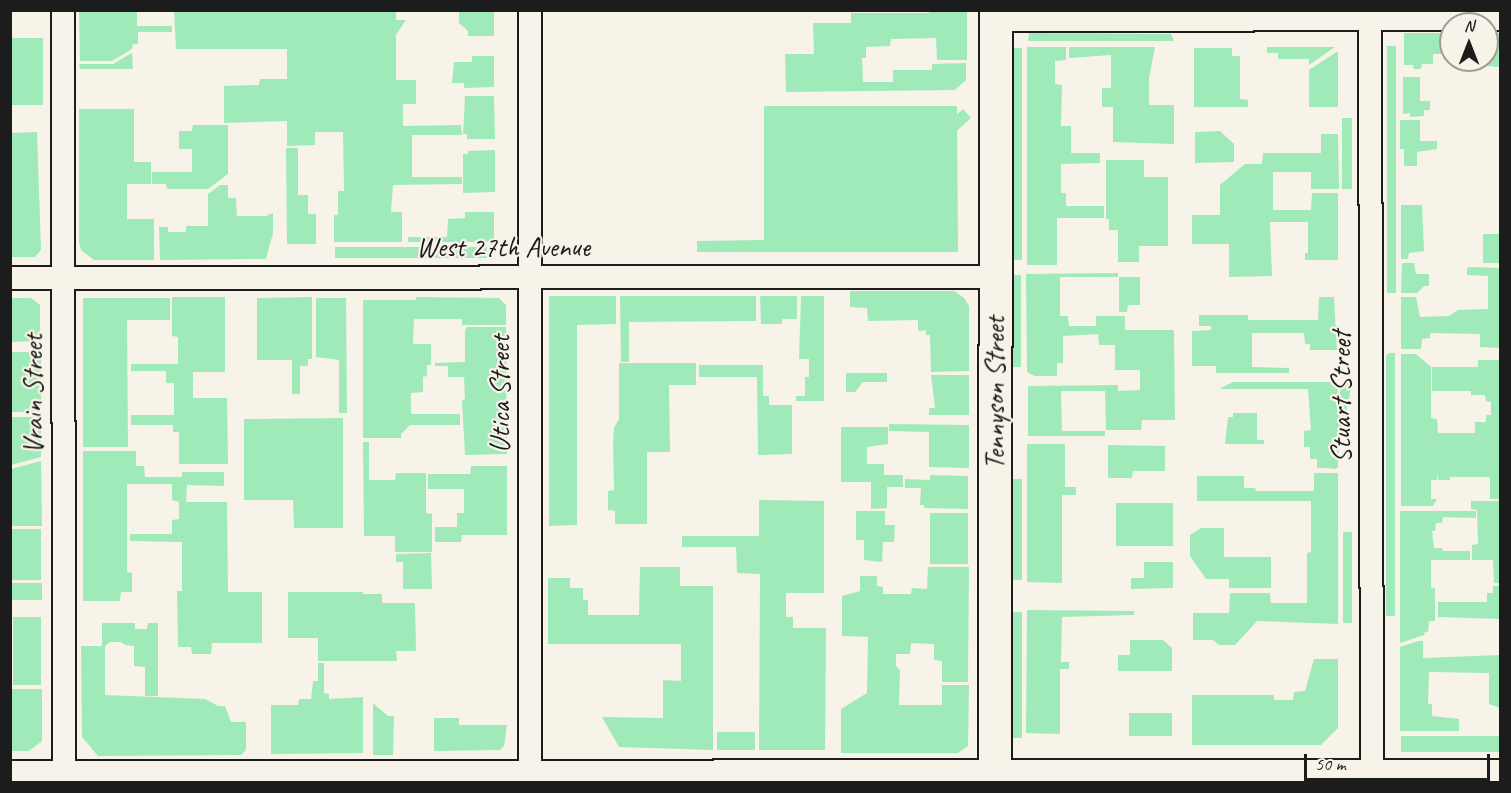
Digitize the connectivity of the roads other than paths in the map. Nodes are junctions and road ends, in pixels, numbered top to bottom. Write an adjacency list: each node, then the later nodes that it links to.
1 (63, 10): 9 (street, Vrain Street)
2 (530, 10): 6 (street, Utica Street)
3 (996, 15): 4 (street); 7 (street, Tennyson Street)
4 (1370, 15): 5 (street); 15 (street, Stuart Street)
5 (1500, 19)
6 (530, 277): 7 (street, West 27th Avenue); 9 (street, West 27th Avenue); 14 (street, Utica Street)
7 (996, 277): 10 (street, Tennyson Street)
8 (10, 278): 9 (street, West 27th Avenue)
9 (63, 278): 13 (street, Vrain Street)
10 (995, 776): 14 (street); 15 (street)
11 (1500, 776): 15 (street)
12 (10, 777): 13 (street)
13 (64, 777): 16 (street)
14 (530, 777): 16 (street)
15 (1372, 779)
16 (268, 780)

